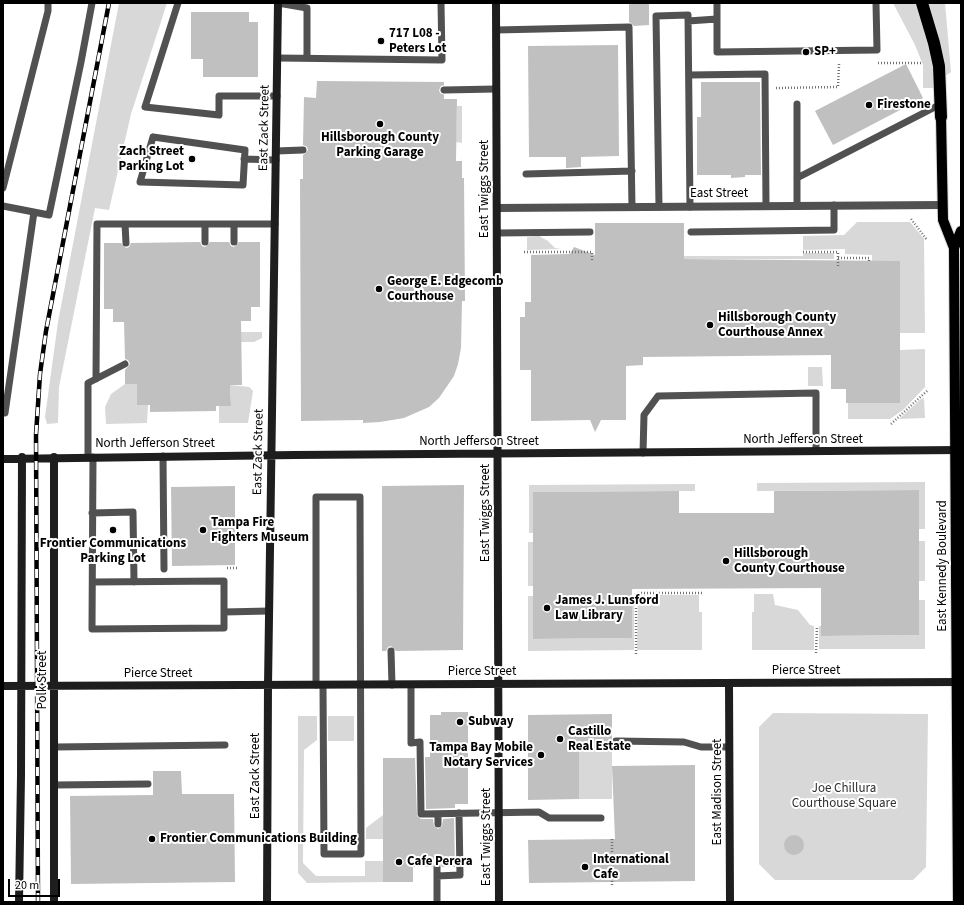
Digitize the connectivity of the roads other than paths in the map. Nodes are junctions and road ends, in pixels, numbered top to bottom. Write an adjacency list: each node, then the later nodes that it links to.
1 (48, 3): 28 (lane)
2 (92, 3): 38 (lane)
3 (178, 3): 18 (lane)
4 (278, 3): 13 (street, East Zack Street); 14 (lane)
5 (441, 3): 14 (lane)
6 (496, 3): 12 (street, East Twiggs Street)
7 (717, 3): 10 (lane)
8 (876, 3): 10 (lane)
9 (922, 3): 20 (highway)
10 (717, 19): 11 (lane)
11 (688, 21): 15 (lane); 35 (lane)
12 (496, 30): 16 (street, East Twiggs Street); 25 (lane)
13 (278, 58): 14 (lane); 18 (street, East Zack Street)
14 (307, 58)
15 (689, 75): 32 (lane); 36 (lane)
16 (496, 89): 17 (lane); 37 (street, East Twiggs Street)
17 (444, 90)
18 (277, 96): 23 (street, East Zack Street)
19 (797, 104): 27 (lane)
20 (941, 104): 21 (highway); 27 (lane)
21 (941, 117): 30 (main road)
22 (303, 150): 23 (lane)
23 (276, 155): 24 (lane); 42 (street, East Zack Street)
24 (244, 159): 24 (lane)
25 (632, 171): 26 (lane); 34 (lane)
26 (526, 174)
27 (797, 178): 33 (lane)
28 (3, 188)
29 (834, 205): 30 (street, East Street); 33 (street, East Street); 45 (lane)
30 (942, 205): 50 (main road)
31 (3, 206): 38 (lane)
32 (766, 206): 33 (street, East Street); 36 (street, East Street)
33 (797, 206)
34 (632, 207): 35 (street, East Street); 37 (street, East Street)
35 (659, 207): 36 (street, East Street)
36 (690, 207)
37 (497, 208): 46 (street, East Twiggs Street)
38 (34, 212): 54 (lane)
39 (125, 224): 40 (lane); 49 (lane); 53 (lane)
40 (205, 224): 41 (lane); 47 (lane)
41 (234, 224): 42 (lane); 48 (lane)
42 (275, 224): 60 (street, East Zack Street)
43 (961, 231): 50 (main road, East Kennedy Boulevard)
44 (590, 232): 46 (lane)
45 (691, 232)
46 (496, 233): 58 (street, East Twiggs Street)
47 (205, 242)
48 (234, 242)
49 (126, 243)
50 (954, 248): 51 (main road, East Kennedy Boulevard)
51 (958, 274): 55 (main road, East Kennedy Boulevard)
52 (125, 364): 53 (lane)
53 (96, 379): 63 (lane)
54 (3, 413)
55 (958, 450): 56 (street, North Jefferson Street); 72 (main road, East Kennedy Boulevard)
56 (816, 451): 57 (street, North Jefferson Street); 57 (lane)
57 (643, 453): 58 (street, North Jefferson Street)
58 (498, 454): 60 (street, North Jefferson Street); 75 (street, East Twiggs Street)
59 (163, 456): 60 (street, North Jefferson Street); 63 (street, North Jefferson Street); 66 (lane)
60 (271, 456): 69 (street, East Zack Street)
61 (22, 457): 62 (street, North Jefferson Street); 64 (street, North Jefferson Street); 81 (street, Polk Street)
62 (54, 457): 63 (street, North Jefferson Street); 82 (street, Polk Street)
63 (90, 457): 65 (lane)
64 (3, 459)
65 (92, 513): 67 (lane); 68 (lane)
66 (164, 568)
67 (93, 582): 68 (lane); 70 (lane)
68 (134, 582): 70 (lane)
69 (269, 611): 70 (lane); 76 (street, East Zack Street)
70 (224, 612)
71 (391, 651): 79 (lane)
72 (959, 682): 73 (street, Pierce Street); 102 (main road, East Kennedy Boulevard)
73 (729, 683): 75 (street, Pierce Street); 86 (street, East Madison Street)
74 (411, 684): 75 (street, Pierce Street); 79 (street, Pierce Street); 91 (lane)
75 (499, 684): 90 (street, East Twiggs Street)
76 (268, 685): 77 (street, Pierce Street); 82 (street, Pierce Street); 98 (street, East Zack Street)
77 (319, 685): 78 (street, Pierce Street); 78 (lane); 78 (lane)
78 (360, 685): 79 (street, Pierce Street)
79 (392, 685)
80 (3, 686): 81 (street, Pierce Street)
81 (20, 686): 82 (street, Pierce Street); 96 (street, Polk Street)
82 (55, 686): 85 (street, Polk Street)
83 (616, 741): 86 (lane)
84 (225, 745): 85 (lane)
85 (55, 747): 88 (street, Polk Street)
86 (729, 747): 101 (street, East Madison Street)
87 (148, 784): 88 (lane)
88 (55, 785): 97 (street, Polk Street)
89 (459, 813): 90 (lane); 91 (lane); 95 (lane)
90 (499, 813): 92 (lane); 100 (street, East Twiggs Street)
91 (438, 814): 93 (lane)
92 (601, 818)
93 (438, 824)
94 (437, 867): 95 (lane)
95 (438, 876): 99 (lane)
96 (19, 902)
97 (54, 902)
98 (267, 902)
99 (438, 902)
100 (499, 902)
101 (730, 902)
102 (958, 902)

